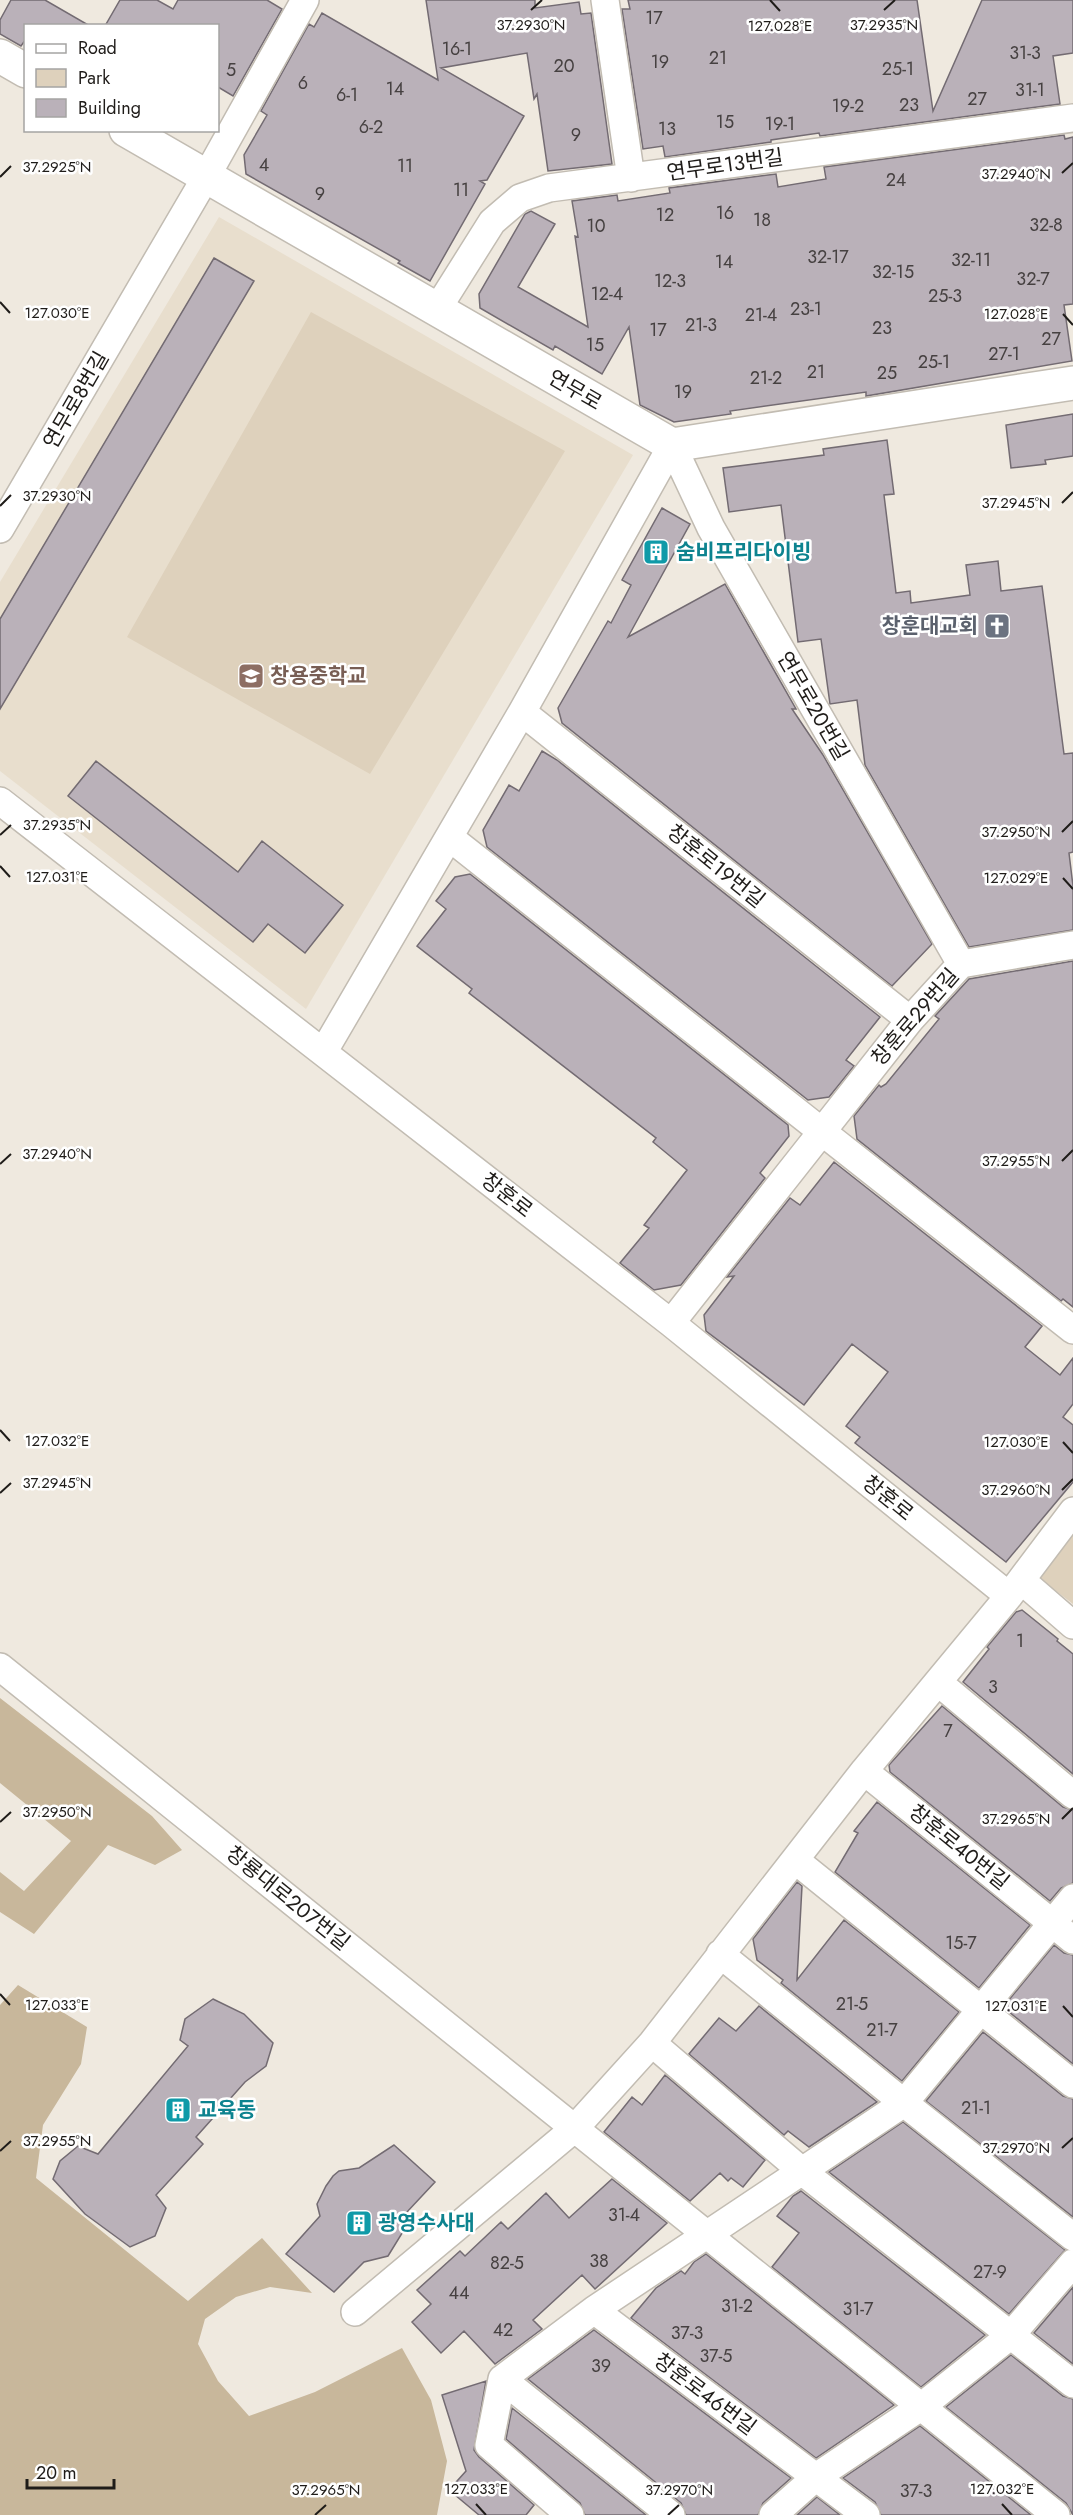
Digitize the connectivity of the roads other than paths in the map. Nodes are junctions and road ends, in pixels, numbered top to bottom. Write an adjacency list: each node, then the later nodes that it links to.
1 (305, 0): 7 (street, 연무로8번길)
2 (605, 0): 8 (street)
3 (0, 56): 4 (street)
4 (24, 70)
5 (1073, 118): 8 (street, 연무로13번길)
6 (129, 132): 7 (street, 연무로)
7 (206, 177): 9 (street, 연무로); 12 (street, 연무로8번길)
8 (630, 178): 9 (street, 연무로13번길)
9 (436, 311): 11 (street, 연무로)
10 (1073, 383): 11 (street)
11 (672, 445): 13 (street); 17 (street, 연무로20번길)
12 (0, 529)
13 (522, 712): 15 (street); 18 (street, 창훈로19번길)
14 (0, 801): 19 (street, 창훈로)
15 (449, 837): 19 (street); 20 (street)
16 (1073, 945): 17 (street, 창훈로29번길)
17 (961, 964): 18 (street, 창훈로29번길)
18 (910, 1020): 20 (street, 창훈로29번길)
19 (324, 1051): 21 (street, 창훈로)
20 (821, 1131): 21 (street, 창훈로29번길); 22 (street)
21 (671, 1323): 24 (street, 창훈로)
22 (1073, 1330)
23 (1073, 1511): 24 (street)
24 (1015, 1588): 25 (street, 창훈로); 27 (street)
25 (1073, 1624)
26 (0, 1667): 38 (street, 창룡대로207번길)
27 (939, 1683): 28 (street); 29 (street)
28 (864, 1771): 30 (street); 32 (street, 창훈로40번길)
29 (1073, 1795)
30 (795, 1860): 33 (street); 34 (street)
31 (1073, 1898): 32 (street)
32 (1063, 1931): 34 (street)
33 (720, 1954): 35 (street); 37 (street)
34 (983, 2010): 36 (street); 37 (street)
35 (652, 2043): 38 (street); 39 (street)
36 (1073, 2084)
37 (904, 2103): 39 (street); 41 (street)
38 (575, 2128): 40 (street); 44 (street)
39 (803, 2172): 40 (street); 45 (street)
40 (706, 2236): 43 (street); 48 (street)
41 (1073, 2236)
42 (1073, 2263): 45 (street)
43 (594, 2310): 46 (street); 49 (street, 창훈로46번길)
44 (355, 2312)
45 (1011, 2335): 47 (street); 48 (street)
46 (502, 2379): 50 (street); 51 (street)
47 (1073, 2384)
48 (922, 2406): 49 (street); 54 (street)
49 (816, 2477): 52 (street); 53 (street, 창훈로46번길)
50 (570, 2515)
51 (671, 2515)
52 (773, 2515)
53 (866, 2515)
54 (1056, 2515)

